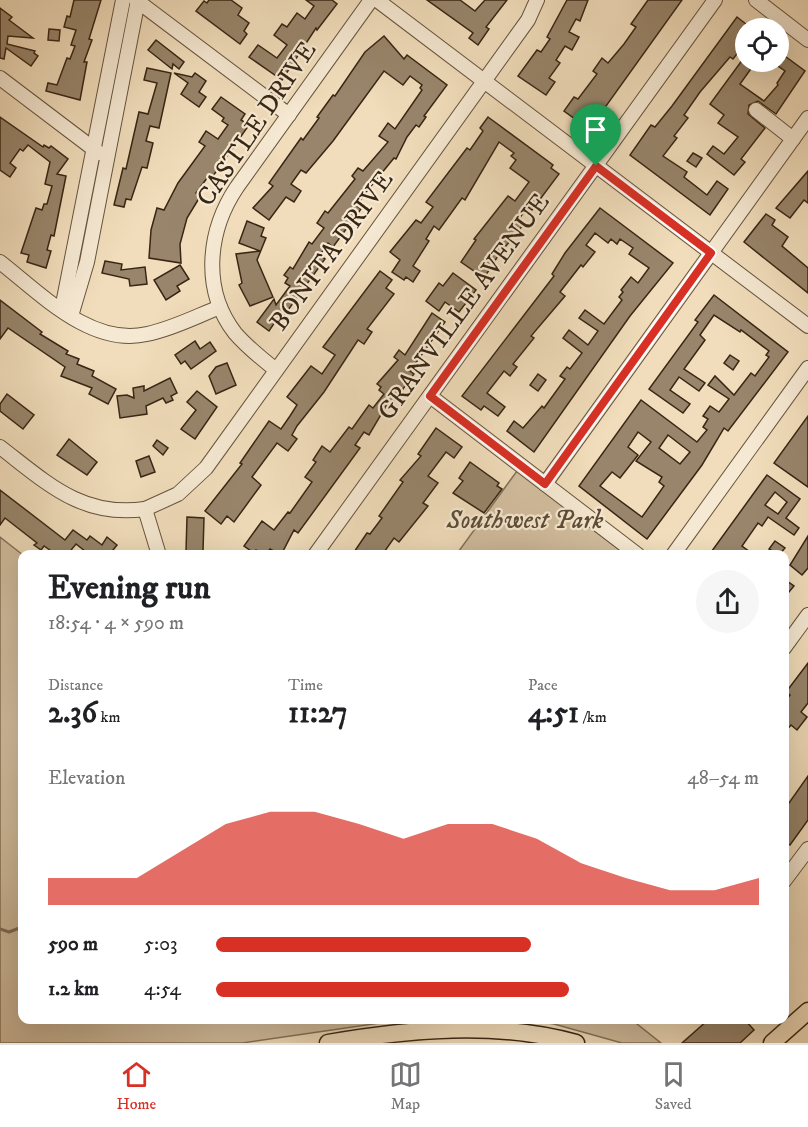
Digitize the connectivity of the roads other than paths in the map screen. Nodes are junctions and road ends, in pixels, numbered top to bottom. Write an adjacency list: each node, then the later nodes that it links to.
1 (123, 0): 15 (street)
2 (137, 0): 12 (street); 16 (street)
3 (371, 0): 12 (street, CASTLE DRIVE)
4 (377, 0): 10 (street)
5 (537, 0): 10 (street, BONITA DRIVE)
6 (715, 0): 17 (street, GRANVILLE AVENUE)
7 (756, 0): 8 (street)
8 (808, 40)
9 (0, 78): 15 (street)
10 (484, 81): 17 (street); 24 (street, BONITA DRIVE)
11 (756, 110): 14 (street)
12 (289, 115): 20 (street, CASTLE DRIVE)
13 (808, 118): 14 (street)
14 (793, 139): 18 (street)
15 (93, 149): 16 (street); 21 (street)
16 (108, 159): 21 (street)
17 (596, 166): 18 (street); 25 (street, GRANVILLE AVENUE)
18 (711, 253): 22 (street); 27 (street)
19 (0, 262): 21 (street)
20 (220, 307): 21 (street); 24 (street, CASTLE DRIVE)
21 (67, 313)
22 (808, 326)
23 (808, 368): 32 (street)
24 (276, 370): 28 (street, BONITA DRIVE)
25 (430, 396): 27 (street); 30 (street, GRANVILLE AVENUE)
26 (0, 447): 28 (street)
27 (545, 484): 31 (street)
28 (146, 509): 29 (street)
29 (158, 550)
30 (319, 550)
31 (631, 550)
32 (677, 550)
33 (808, 615): 34 (street)
34 (789, 641)
35 (808, 849): 36 (street)
36 (789, 874)
37 (808, 1011): 40 (main road)
38 (328, 1043): 39 (main road)
39 (576, 1043)
40 (772, 1043)

